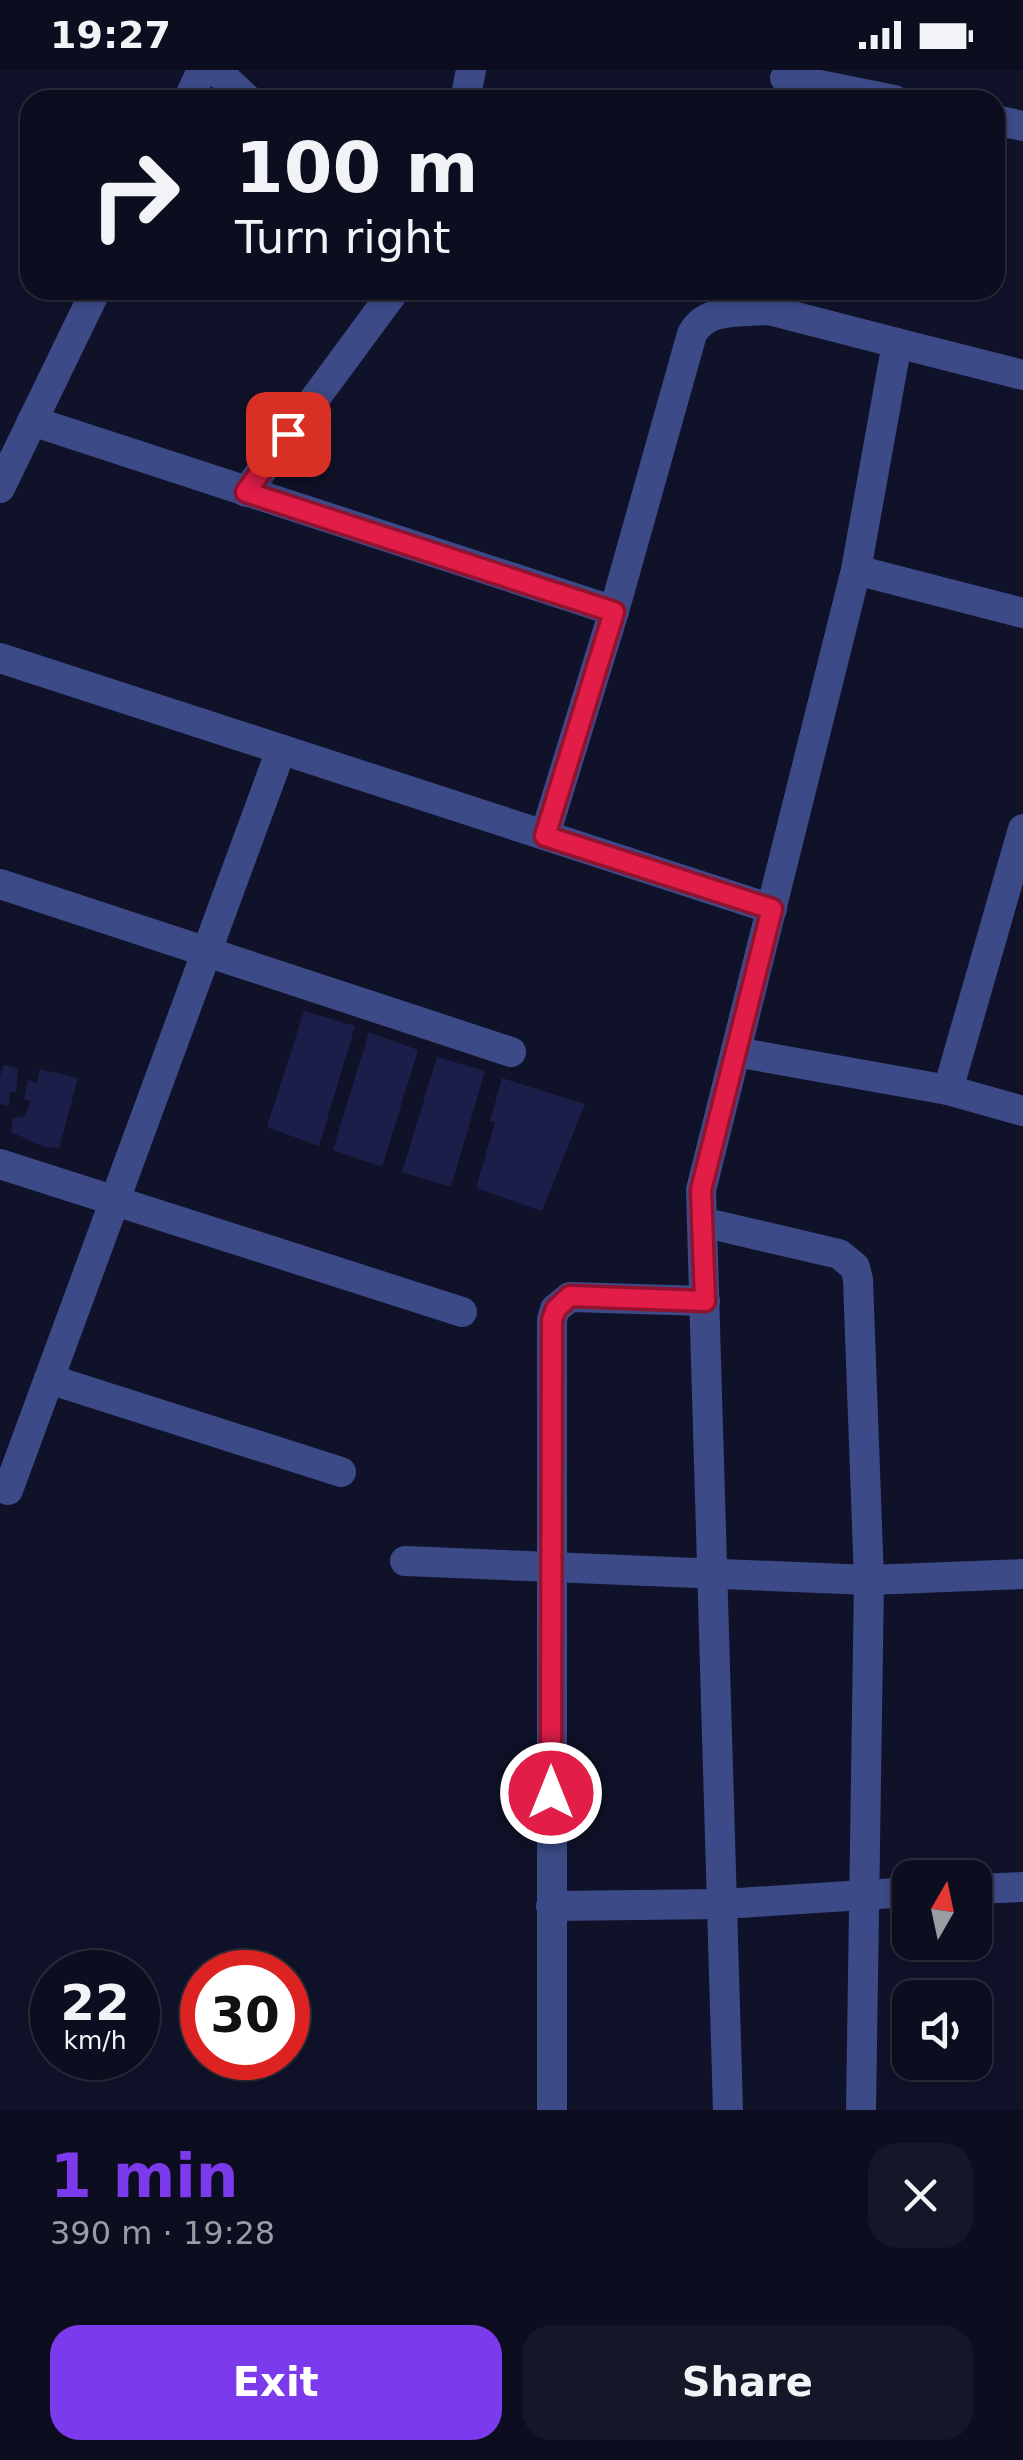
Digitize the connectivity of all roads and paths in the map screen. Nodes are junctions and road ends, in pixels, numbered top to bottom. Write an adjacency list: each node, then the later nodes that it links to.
1 (216, 70): 3 (street)
2 (785, 83): 4 (street)
3 (237, 90)
4 (830, 90)
5 (91, 300): 10 (street)
6 (387, 300): 12 (street)
7 (770, 300): 8 (street); 14 (street)
8 (897, 343): 9 (street); 13 (street)
9 (1023, 375)
10 (32, 421): 11 (street); 12 (street)
11 (0, 488)
12 (246, 492): 14 (street)
13 (856, 570): 15 (street); 21 (street)
14 (614, 612): 19 (street)
15 (1023, 613)
16 (0, 658): 17 (street)
17 (282, 750): 19 (street); 22 (street)
18 (1023, 828): 25 (street)
19 (545, 836): 21 (street)
20 (2, 891): 22 (street)
21 (772, 909): 24 (street)
22 (207, 950): 23 (street); 28 (street)
23 (511, 1052)
24 (736, 1052): 25 (street); 29 (street)
25 (948, 1090): 26 (street)
26 (1023, 1111)
27 (0, 1164): 28 (street)
28 (115, 1200): 31 (street); 32 (street)
29 (702, 1222): 30 (street); 39 (street)
30 (705, 1301): 36 (street); 38 (street)
31 (462, 1312)
32 (49, 1379): 33 (street); 34 (street)
33 (341, 1472)
34 (8, 1490)
35 (405, 1562): 36 (street)
36 (550, 1568): 38 (street); 45 (street)
37 (1023, 1574): 39 (street)
38 (712, 1575): 39 (street); 44 (street)
39 (869, 1580): 43 (street)
40 (1023, 1887): 41 (street)
41 (992, 1888)
42 (892, 1893): 43 (street)
43 (864, 1895): 44 (street); 48 (street)
44 (723, 1904): 45 (street); 47 (street)
45 (551, 1906): 46 (street)
46 (552, 2110)
47 (728, 2110)
48 (862, 2110)

